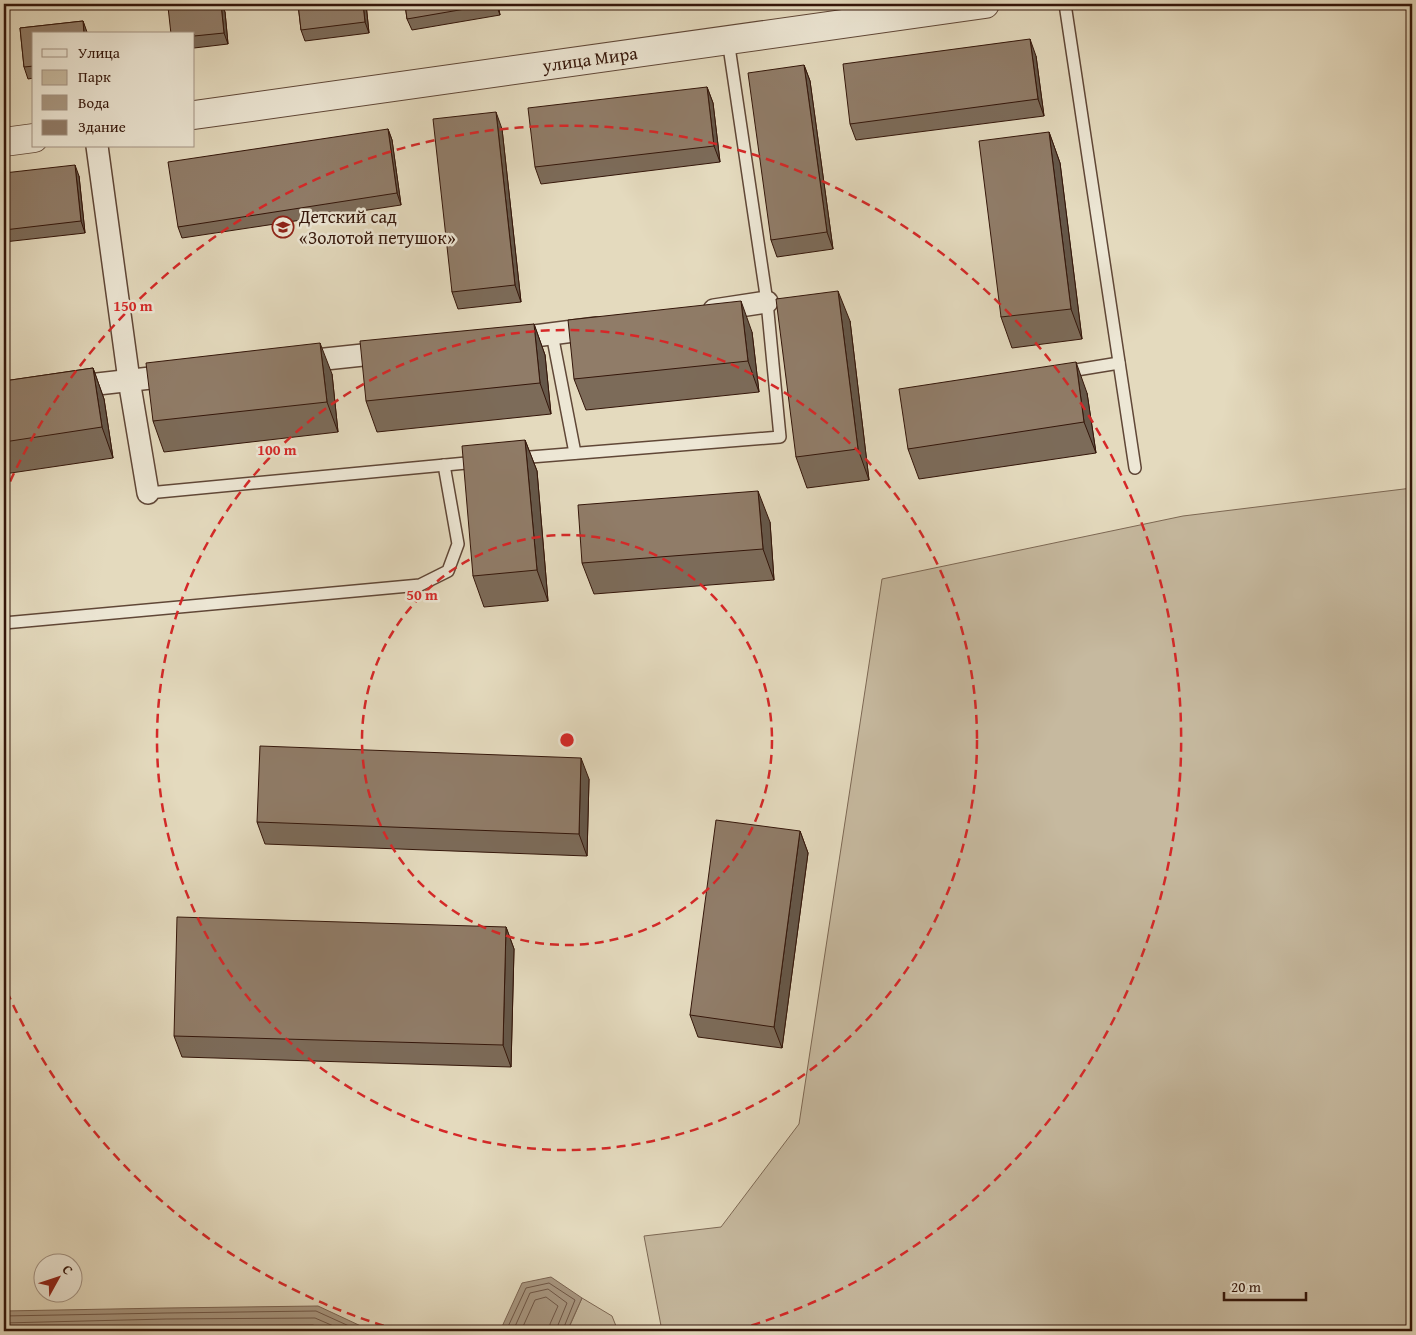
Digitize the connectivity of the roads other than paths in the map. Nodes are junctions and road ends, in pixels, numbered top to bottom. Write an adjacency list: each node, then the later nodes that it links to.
1 (985, 4): 3 (street, улица Мира)
2 (1065, 4): 14 (lane)
3 (728, 40): 4 (street, улица Мира); 8 (lane)
4 (195, 115)
5 (32, 138): 6 (street)
6 (4, 142)
7 (97, 148): 18 (street)
8 (767, 302): 9 (street); 20 (lane)
9 (698, 312)
10 (620, 324): 11 (street)
11 (552, 334): 12 (street); 20 (lane)
12 (493, 341)
13 (414, 349): 15 (street)
14 (1119, 363): 17 (lane); 24 (lane)
15 (276, 364)
16 (198, 372): 18 (street)
17 (1052, 374)
18 (129, 380): 19 (street); 25 (street)
19 (52, 390)
20 (574, 453): 21 (lane)
21 (509, 459)
22 (491, 461): 23 (lane)
23 (444, 465): 25 (lane); 26 (lane)
24 (1135, 468)
25 (148, 493)
26 (4, 623)

